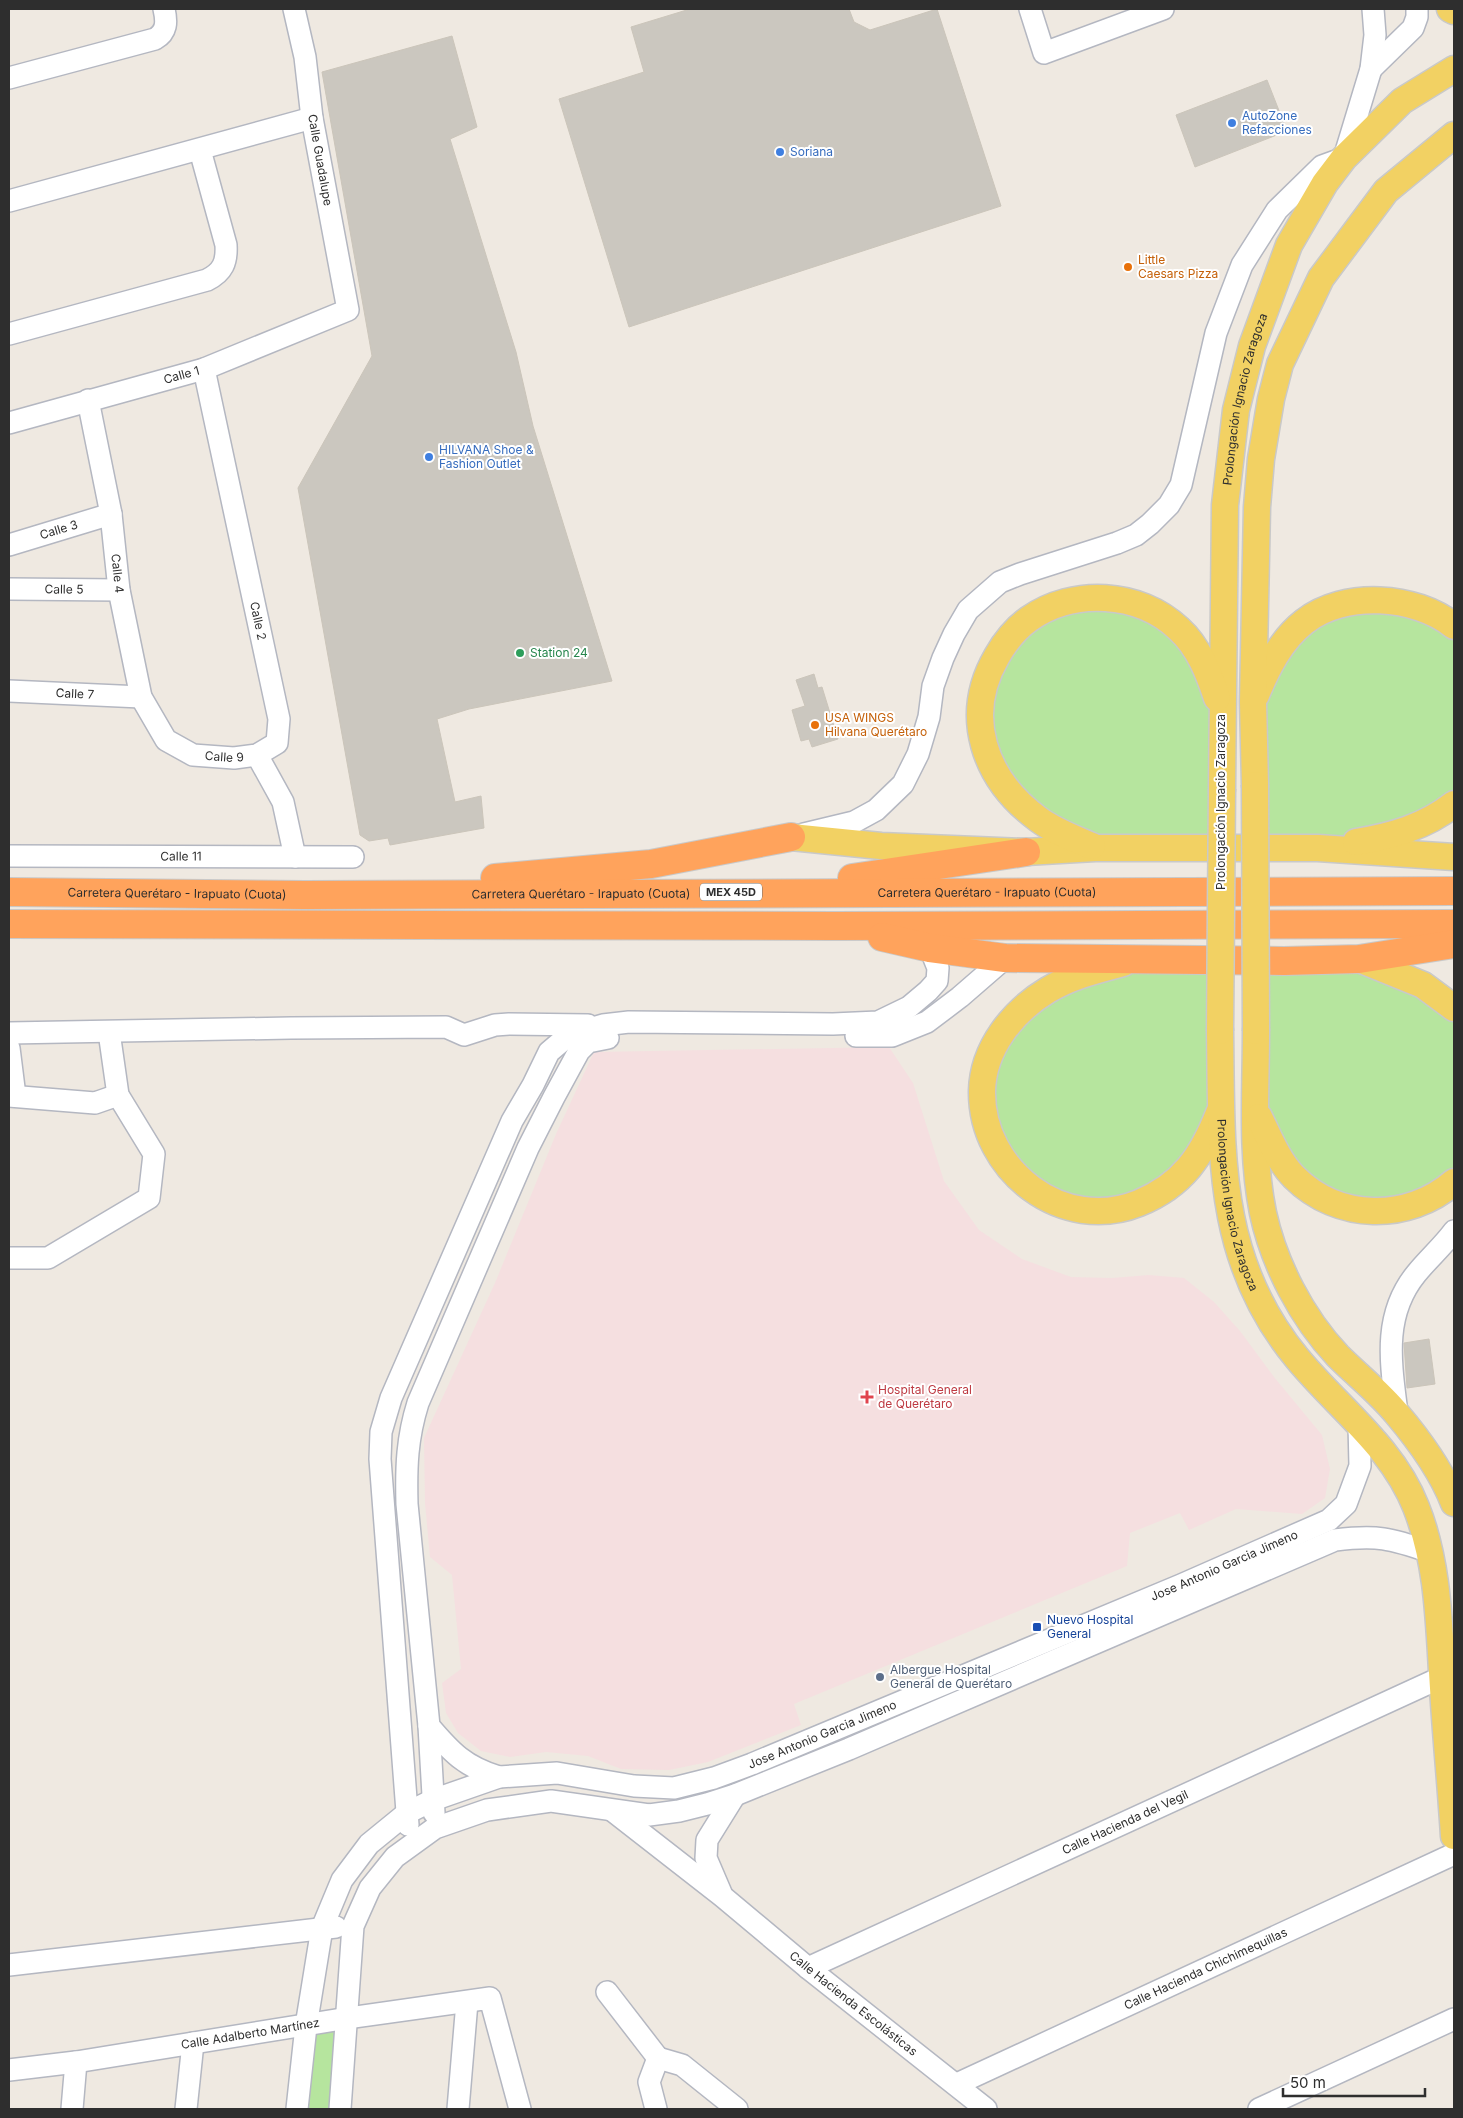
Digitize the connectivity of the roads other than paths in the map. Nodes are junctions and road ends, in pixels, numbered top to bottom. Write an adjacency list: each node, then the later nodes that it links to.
1 (164, 9): 11 (street)
2 (294, 9): 12 (street, Calle Guadalupe)
3 (1030, 9): 4 (street)
4 (1163, 9)
5 (1373, 9): 9 (street)
6 (1417, 9): 9 (street)
7 (1450, 9): 8 (main road)
8 (1454, 11)
9 (1371, 69): 15 (street)
10 (1451, 73): 15 (main road, Prolongación Ignacio Zaragoza)
11 (9, 78)
12 (312, 118): 14 (street); 17 (street, Calle Guadalupe)
13 (1454, 135): 29 (main road, Prolongación Ignacio Zaragoza)
14 (200, 150): 16 (street); 18 (street)
15 (1344, 158): 30 (main road, Prolongación Ignacio Zaragoza); 34 (street)
16 (9, 201)
17 (348, 310): 19 (street, Calle 1)
18 (9, 334)
19 (204, 369): 20 (street, Calle 1); 32 (street, Calle 2)
20 (88, 400): 21 (street, Calle 1); 22 (street, Calle 4)
21 (9, 422)
22 (111, 514): 23 (street, Calle 3); 25 (street, Calle 4)
23 (9, 545)
24 (9, 589): 25 (street, Calle 5)
25 (119, 590): 28 (street, Calle 4)
26 (1454, 626): 29 (main road)
27 (9, 691): 28 (street, Calle 7)
28 (141, 697): 31 (street, Calle 4)
29 (1253, 702): 63 (main road, Prolongación Ignacio Zaragoza, bridge)
30 (1222, 714): 35 (main road); 62 (main road, Prolongación Ignacio Zaragoza, bridge)
31 (166, 740): 32 (street, Calle 9)
32 (257, 755): 39 (street)
33 (1454, 804): 36 (main road)
34 (791, 837): 37 (main road); 45 (highway)
35 (1095, 848): 36 (main road); 37 (main road)
36 (1318, 848): 41 (main road)
37 (1026, 852): 44 (highway)
38 (9, 856): 39 (street, Calle 11)
39 (295, 857): 40 (street, Calle 11)
40 (354, 857)
41 (1454, 857)
42 (1454, 891): 44 (highway, Carretera Querétaro - Irapuato (Cuota) / MEX 45D)
43 (9, 892): 45 (highway, Carretera Querétaro - Irapuato (Cuota) / MEX 45D)
44 (760, 892): 45 (highway, Carretera Querétaro - Irapuato (Cuota) / MEX 45D)
45 (305, 895)
46 (9, 924): 48 (highway)
47 (1454, 924): 48 (highway)
48 (834, 926): 50 (highway)
49 (1454, 944): 53 (highway)
50 (930, 948): 51 (highway); 55 (street)
51 (1005, 958): 52 (highway); 58 (street)
52 (1139, 959): 53 (highway); 62 (main road)
53 (1359, 959): 54 (main road)
54 (1454, 1008)
55 (603, 1026): 56 (street); 58 (street); 79 (street)
56 (108, 1032): 57 (street); 60 (street)
57 (9, 1033)
58 (627, 1034): 74 (street)
59 (9, 1048): 61 (street)
60 (118, 1095): 61 (street); 66 (street)
61 (12, 1096)
62 (1221, 1107): 68 (main road, Prolongación Ignacio Zaragoza)
63 (1256, 1110): 64 (main road); 67 (main road, Prolongación Ignacio Zaragoza)
64 (1454, 1182)
65 (1454, 1231): 67 (street)
66 (9, 1258)
67 (1397, 1413): 69 (main road, Prolongación Ignacio Zaragoza)
68 (1359, 1424): 70 (street, Jose Antonio Garcia Jimeno); 71 (main road, Prolongación Ignacio Zaragoza)
69 (1454, 1504)
70 (1286, 1538): 72 (street); 75 (street, Jose Antonio Garcia Jimeno)
71 (1430, 1552): 72 (street, Jose Antonio Garcia Jimeno); 73 (main road, Prolongación Ignacio Zaragoza)
72 (1296, 1557): 76 (street, Jose Antonio Garcia Jimeno)
73 (1442, 1677): 81 (main road, Prolongación Ignacio Zaragoza); 88 (street, Calle Hacienda del Vegil)
74 (429, 1726): 75 (street); 77 (street)
75 (499, 1778): 77 (street)
76 (735, 1795): 78 (street, Jose Antonio Garcia Jimeno); 84 (street, Calle Hacienda Escolásticas)
77 (433, 1800): 79 (street); 80 (street)
78 (613, 1811): 80 (street, Jose Antonio Garcia Jimeno); 84 (street, Calle Hacienda Escolásticas)
79 (407, 1813): 82 (street); 86 (street)
80 (435, 1828): 82 (street, Jose Antonio Garcia Jimeno)
81 (1454, 1836)
82 (411, 1846): 85 (street, Jose Antonio Garcia Jimeno)
83 (1454, 1854): 98 (street, Calle Hacienda Chichimequillas)
84 (722, 1896): 88 (street, Calle Hacienda Escolásticas)
85 (354, 1926): 86 (street); 91 (street, Jose Antonio Garcia Jimeno)
86 (322, 1928): 87 (street); 93 (street)
87 (9, 1965)
88 (808, 1968): 98 (street, Calle Hacienda Escolásticas)
89 (607, 1992): 95 (street)
90 (467, 2002): 91 (street, Calle Adalberto Martínez); 103 (street); 104 (street, Calle Adalberto Martínez)
91 (348, 2018): 93 (street, Calle Adalberto Martínez); 102 (street, Jose Antonio Garcia Jimeno)
92 (1454, 2019): 108 (street)
93 (306, 2026): 94 (street, Calle Adalberto Martínez); 101 (street)
94 (193, 2043): 96 (street, Calle Adalberto Martínez); 100 (street)
95 (658, 2058): 105 (street); 106 (street)
96 (76, 2062): 97 (street, Calle Adalberto Martínez); 99 (street)
97 (9, 2070)
98 (957, 2084): 107 (street, Calle Hacienda Escolásticas)
99 (72, 2109)
100 (186, 2109)
101 (297, 2109)
102 (340, 2109)
103 (458, 2109)
104 (520, 2109)
105 (656, 2109)
106 (737, 2109)
107 (986, 2109)
108 (1259, 2109)

